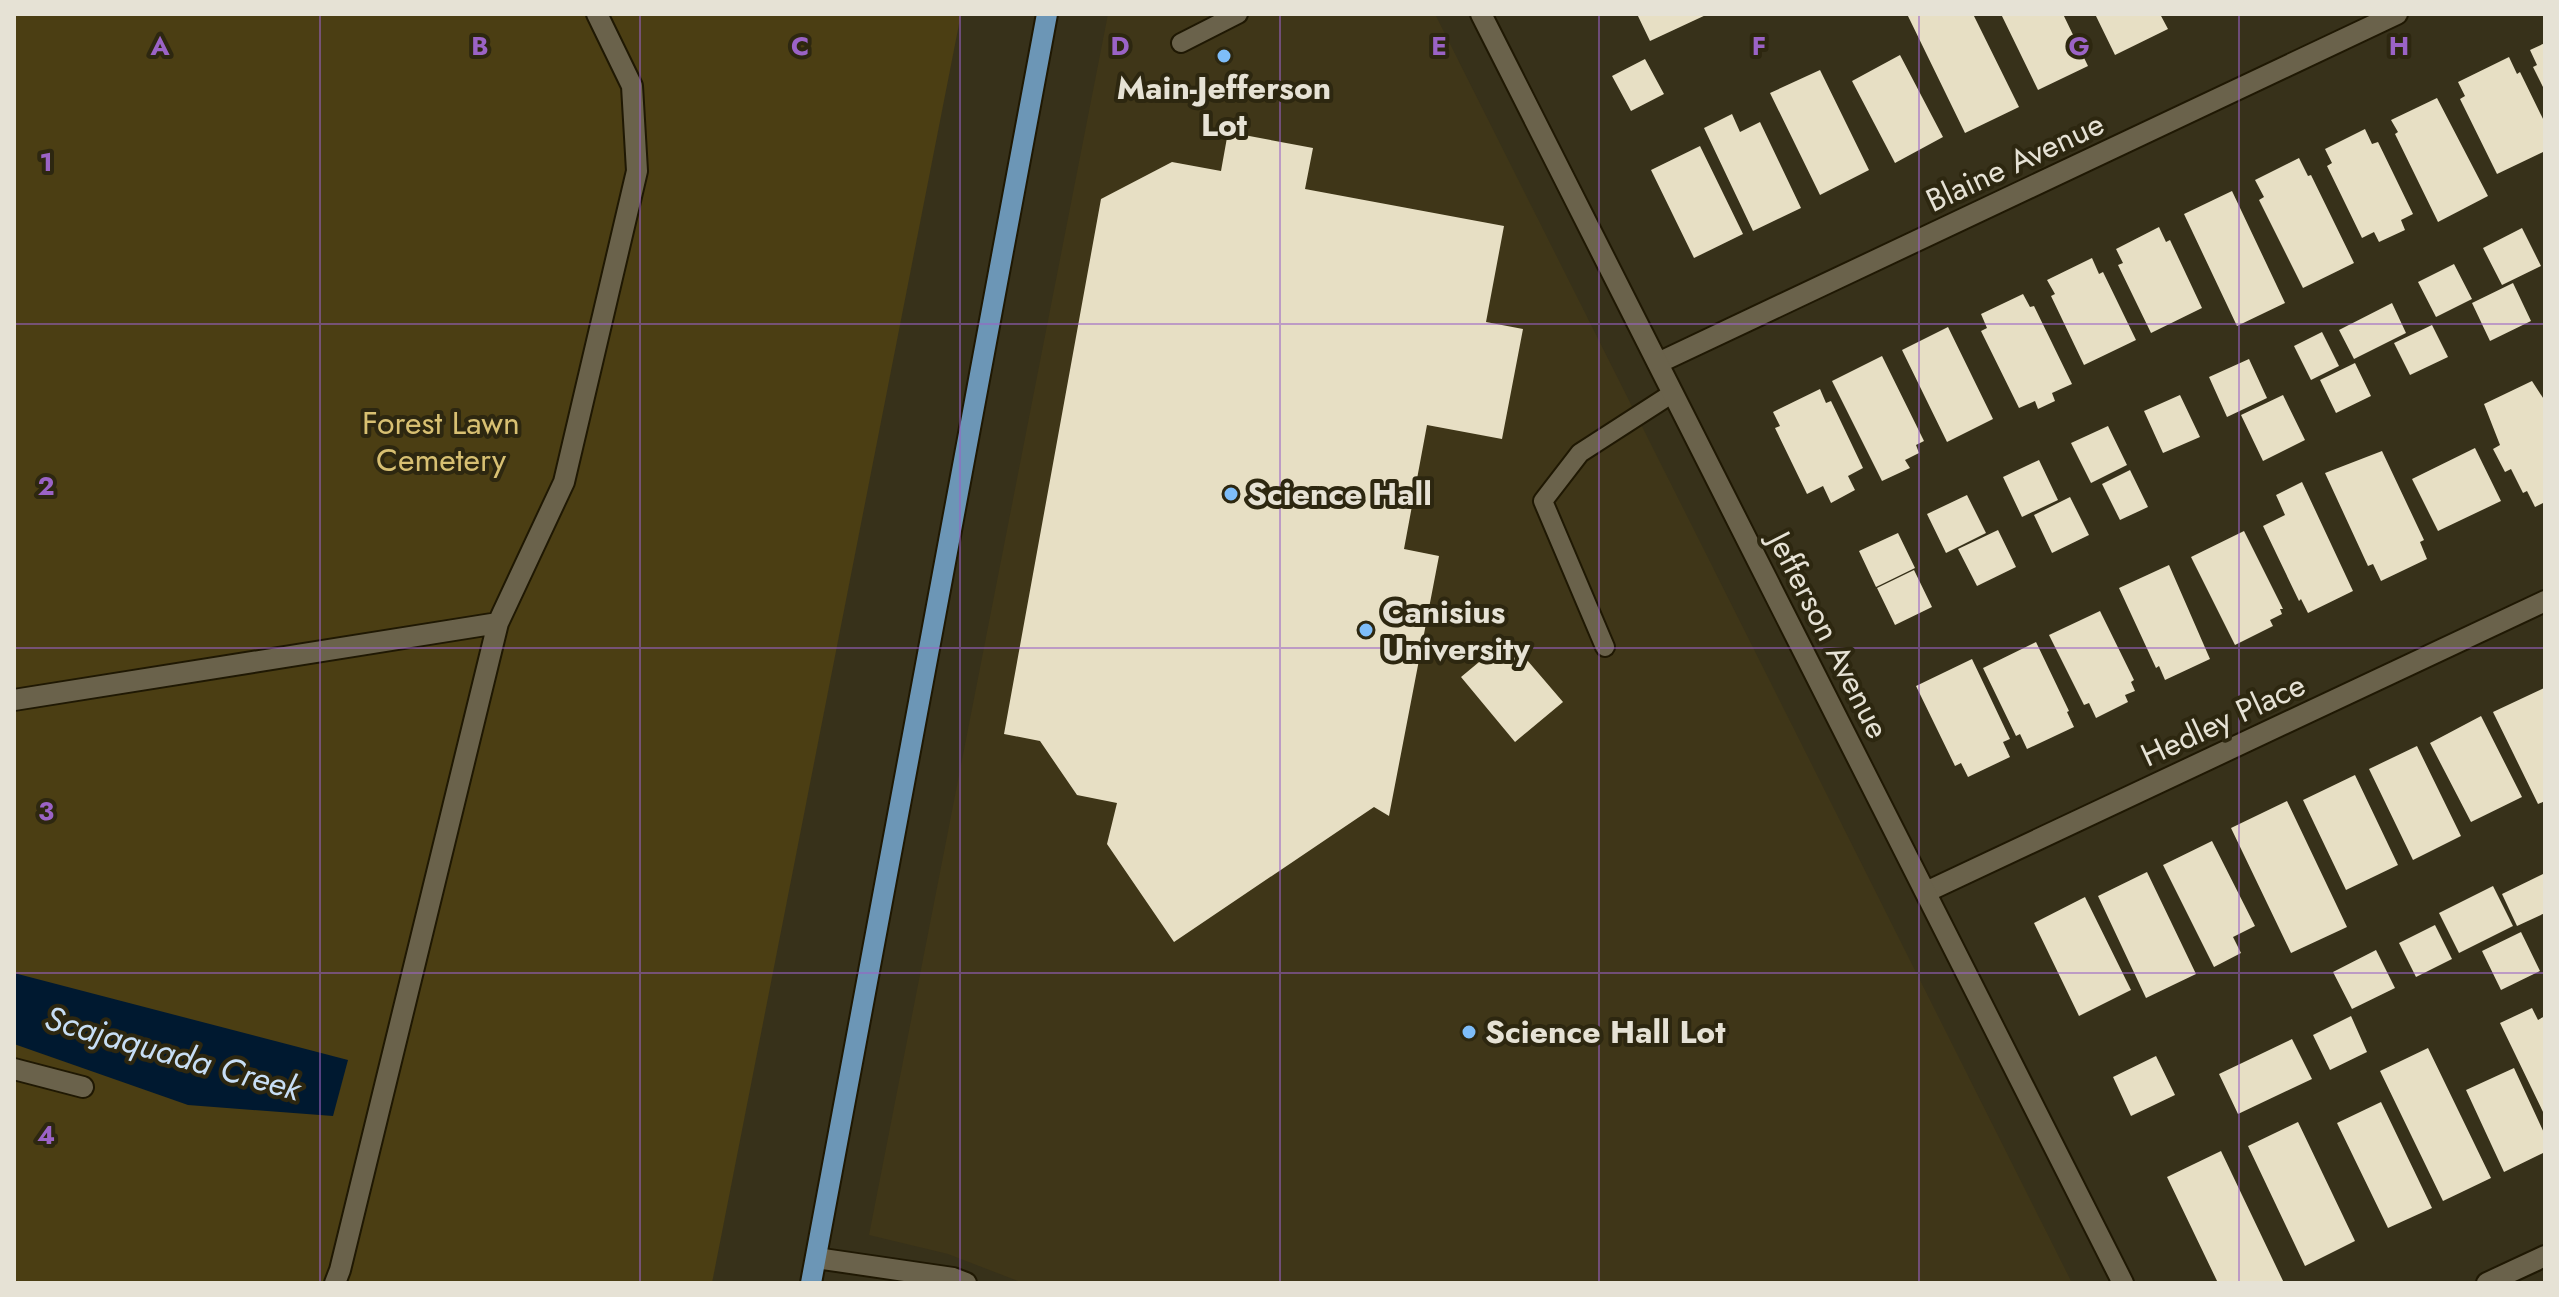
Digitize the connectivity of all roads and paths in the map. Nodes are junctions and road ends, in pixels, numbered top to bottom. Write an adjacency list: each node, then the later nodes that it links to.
1 (597, 14): 10 (street)
2 (1047, 14): 17 (main road)
3 (1238, 14): 6 (lane)
4 (1481, 14): 7 (street, Jefferson Avenue)
5 (2397, 14): 7 (street, Blaine Avenue)
6 (1181, 43)
7 (1658, 363): 8 (street, Jefferson Avenue)
8 (1673, 393): 11 (lane); 13 (street, Jefferson Avenue)
9 (2545, 601): 13 (street, Hedley Place)
10 (498, 623): 12 (street); 18 (street)
11 (1605, 647)
12 (14, 700)
13 (1926, 892): 21 (street, Jefferson Avenue)
14 (14, 1069): 15 (street)
15 (83, 1087)
16 (2545, 1256): 22 (street)
17 (816, 1258): 19 (main road); 20 (street)
18 (335, 1283)
19 (811, 1283)
20 (966, 1283)
21 (2123, 1283)
22 (2487, 1283)

